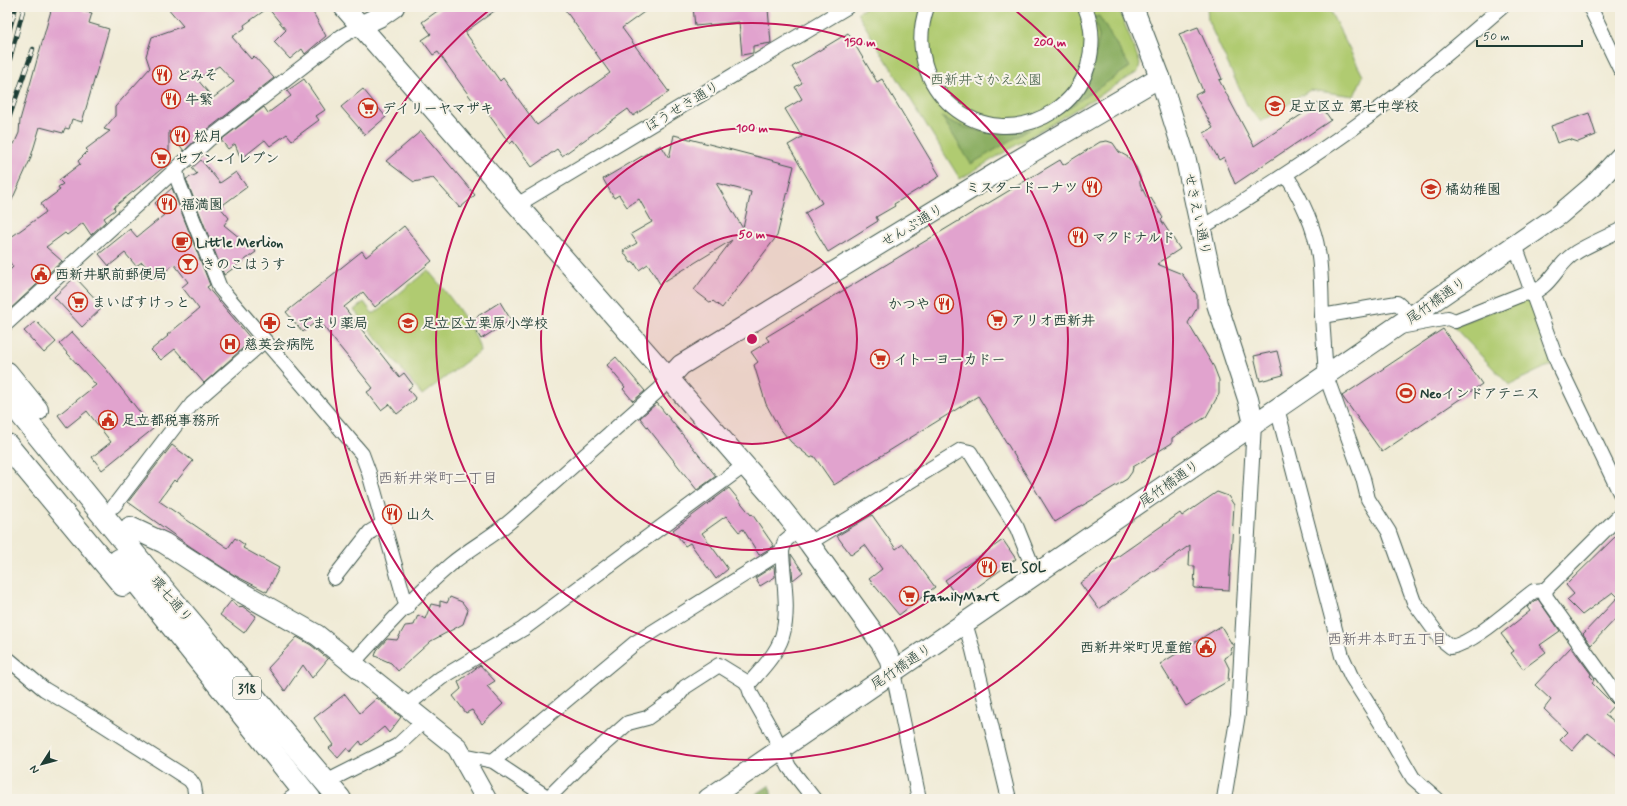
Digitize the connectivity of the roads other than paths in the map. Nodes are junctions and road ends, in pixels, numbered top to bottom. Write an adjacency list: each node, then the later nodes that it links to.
1 (344, 7): 9 (street)
2 (394, 7): 9 (street)
3 (847, 7): 15 (street, ぼうせき通り)
4 (927, 7): 5 (street)
5 (1085, 7)
6 (1133, 7): 11 (street, せきえい通り)
7 (1502, 7): 14 (street)
8 (1590, 7): 10 (street)
9 (360, 26): 13 (street); 15 (street)
10 (1620, 69)
11 (1160, 77): 16 (street, せきえい通り); 27 (street, せんぷ通り)
12 (1620, 157): 18 (street, 尾竹橋通り)
13 (176, 170): 22 (street); 24 (street)
14 (1286, 175): 16 (street); 20 (street)
15 (517, 205): 27 (street)
16 (1201, 228): 31 (street, せきえい通り)
17 (1620, 230): 19 (street)
18 (1515, 245): 19 (street); 21 (street, 尾竹橋通り)
19 (1534, 294): 23 (street); 34 (street)
20 (1322, 316): 21 (street); 26 (street)
21 (1413, 317): 23 (street, 尾竹橋通り)
22 (7, 323)
23 (1396, 328): 26 (street, 尾竹橋通り)
24 (264, 340): 35 (street); 37 (street)
25 (7, 373): 35 (main road)
26 (1326, 376): 29 (street, 尾竹橋通り); 44 (street)
27 (669, 378): 33 (street); 45 (street)
28 (7, 397): 43 (main road, 環七通り / 318)
29 (1277, 408): 31 (street, 尾竹橋通り); 70 (street)
30 (7, 420): 43 (main road, 環七通り / 318)
31 (1254, 424): 41 (street, 尾竹橋通り); 69 (street)
32 (7, 445): 58 (main road)
33 (745, 465): 39 (street); 52 (street)
34 (1620, 493)
35 (114, 506): 38 (main road)
36 (1620, 515): 44 (street)
37 (383, 524): 42 (street); 45 (street)
38 (130, 527): 48 (street); 54 (main road)
39 (803, 536): 40 (street); 41 (street); 49 (street)
40 (782, 551): 50 (street); 57 (street)
41 (1036, 575): 46 (street, 尾竹橋通り)
42 (334, 578)
43 (147, 582): 54 (main road, 環七通り / 318); 58 (main road, 環七通り / 318)
44 (1545, 590): 51 (street)
45 (407, 608): 48 (street)
46 (965, 623): 49 (street, 尾竹橋通り); 68 (street)
47 (7, 658): 62 (street)
48 (353, 663): 52 (street)
49 (893, 672): 55 (street, 尾竹橋通り); 67 (street)
50 (748, 685): 55 (street); 61 (street)
51 (1619, 696)
52 (406, 706): 53 (street)
53 (424, 721): 56 (street); 59 (street)
54 (295, 745): 59 (main road, 環七通り / 318)
55 (781, 750): 65 (street, 尾竹橋通り); 66 (street)
56 (463, 755): 57 (street); 64 (street)
57 (493, 761): 61 (street)
58 (286, 768): 60 (main road, 環七通り / 318)
59 (326, 782): 63 (main road, 環七通り / 318)
60 (301, 796)
61 (549, 798)
62 (196, 799)
63 (340, 799)
64 (486, 799)
65 (708, 799)
66 (814, 799)
67 (919, 799)
68 (1009, 799)
69 (1224, 799)
70 (1437, 799)

